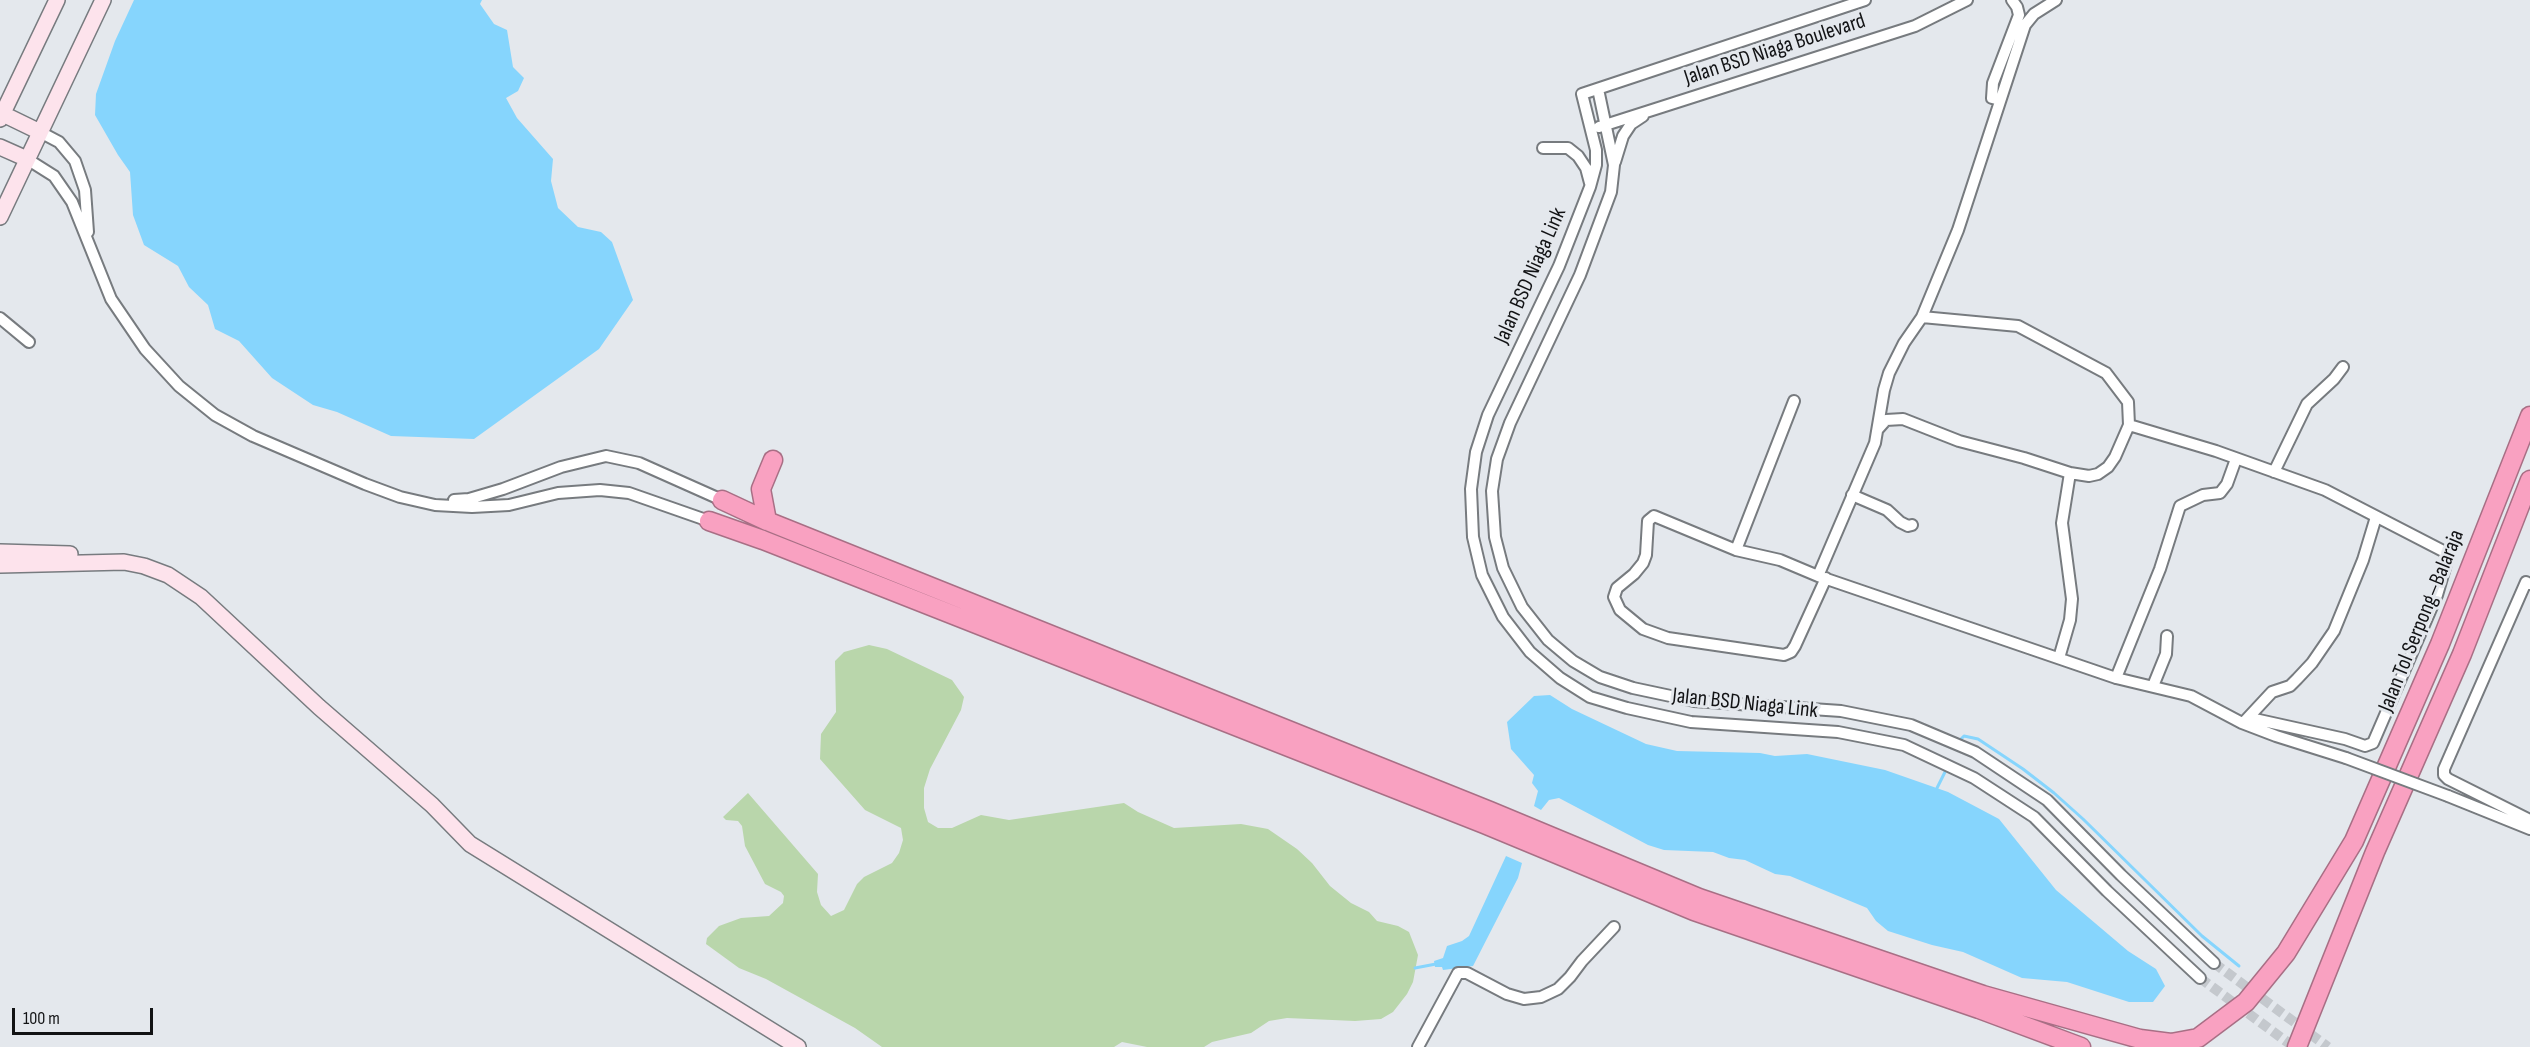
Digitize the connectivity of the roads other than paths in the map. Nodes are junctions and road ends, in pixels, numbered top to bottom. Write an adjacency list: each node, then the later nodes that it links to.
1 (57, 0): 13 (main road)
2 (103, 0): 16 (main road)
3 (1865, 0): 9 (street, Jalan BSD Niaga Boulevard)
4 (1967, 0): 8 (street, Jalan BSD Niaga Boulevard)
5 (1979, 0): 8 (street)
6 (2012, 0): 11 (street)
7 (2056, 0): 11 (street)
8 (1956, 6): 12 (street, Jalan BSD Niaga Boulevard)
9 (1598, 89): 10 (street, Jalan BSD Niaga Boulevard); 14 (street, Jalan BSD Niaga Link)
10 (1582, 94): 15 (street, Jalan BSD Niaga Link)
11 (2000, 100): 24 (street)
12 (1653, 109): 14 (street, Jalan BSD Niaga Boulevard); 20 (street)
13 (1, 116): 16 (main road)
14 (1606, 124): 15 (street, Jalan BSD Niaga Boulevard); 20 (street, Jalan BSD Niaga Link)
15 (1591, 129): 21 (street, Jalan BSD Niaga Link)
16 (40, 132): 19 (main road); 23 (street)
17 (0, 147): 19 (main road)
18 (1543, 148): 21 (street)
19 (27, 159): 22 (main road); 23 (street)
20 (1614, 165): 54 (street, Jalan BSD Niaga Link)
21 (1590, 186): 55 (street, Jalan BSD Niaga Link)
22 (0, 217)
23 (88, 245): 38 (street)
24 (1922, 317): 30 (street); 31 (street)
25 (0, 318): 26 (street)
26 (29, 342)
27 (2343, 367): 34 (street)
28 (1794, 401): 44 (street)
29 (2530, 416): 42 (highway, Jalan Tol Serpong–Balaraja)
30 (2129, 425): 32 (street); 35 (street)
31 (1878, 430): 35 (street); 37 (street)
32 (2236, 459): 34 (street); 52 (street)
33 (773, 460): 42 (highway)
34 (2274, 472): 40 (street)
35 (2070, 473): 51 (street)
36 (2530, 480): 65 (highway)
37 (1852, 495): 43 (street); 48 (street)
38 (400, 497): 39 (street); 41 (street)
39 (722, 500): 42 (highway, Jalan Tol Serpong–Balaraja)
40 (2376, 517): 56 (street); 56 (street)
41 (710, 521): 64 (highway)
42 (767, 522)
43 (1912, 525)
44 (1736, 550): 48 (street); 48 (street)
45 (0, 552): 46 (main road)
46 (111, 562): 47 (main road); 62 (main road)
47 (0, 565)
48 (1822, 577): 51 (street)
49 (2530, 584): 57 (street)
50 (2167, 636): 53 (street)
51 (2059, 658): 52 (street)
52 (2116, 678): 53 (street)
53 (2153, 686): 56 (street)
54 (1653, 692): 55 (street); 60 (street, Jalan BSD Niaga Link)
55 (1647, 712): 61 (street, Jalan BSD Niaga Link)
56 (2246, 720): 58 (street, bridge)
57 (2530, 820)
58 (2530, 829)
59 (1614, 927): 63 (street)
60 (2214, 963)
61 (2199, 978)
62 (798, 1047)
63 (1418, 1047)
64 (2081, 1047)
65 (2297, 1047)

